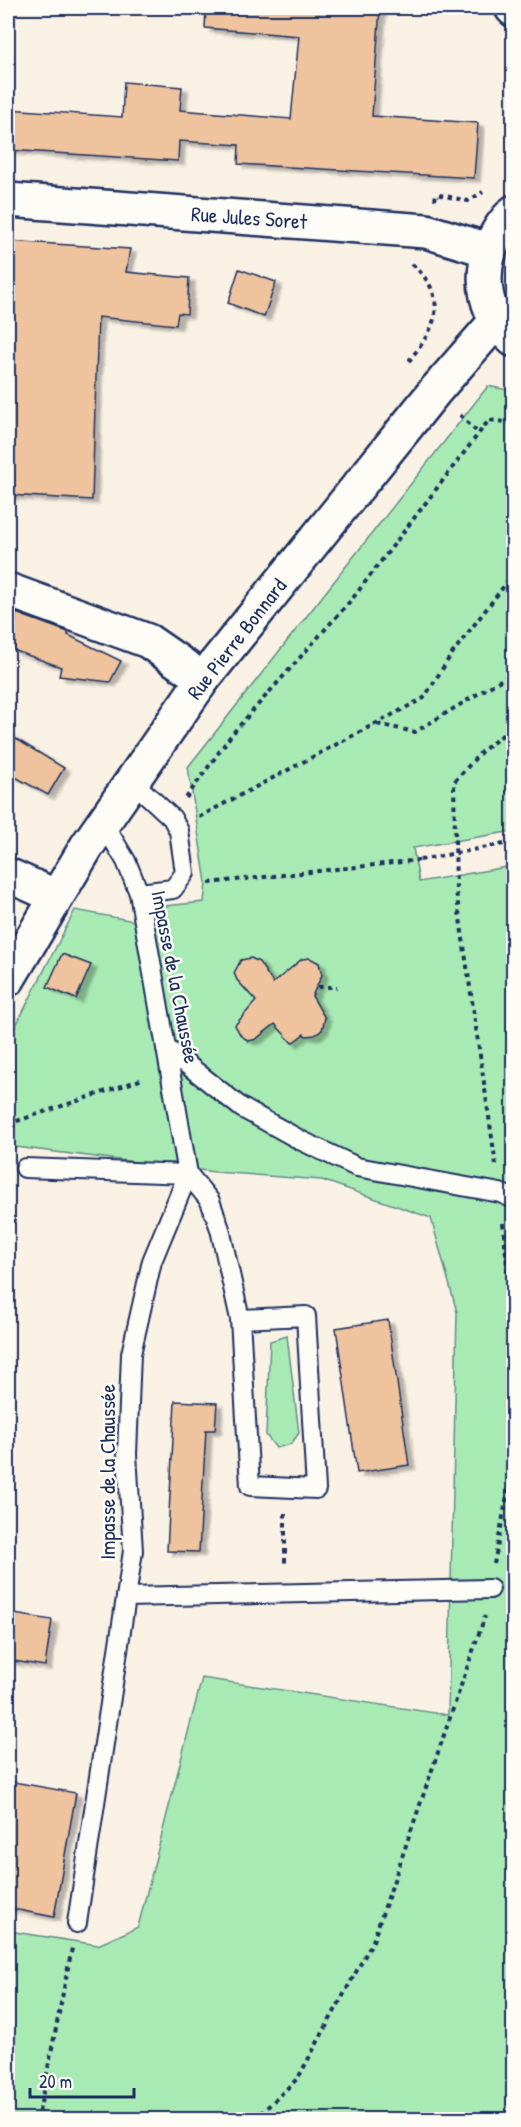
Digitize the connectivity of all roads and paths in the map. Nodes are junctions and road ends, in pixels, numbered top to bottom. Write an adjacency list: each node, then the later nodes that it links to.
1 (488, 189): 4 (path)
2 (8, 200): 4 (main road, Rue Jules Soret)
3 (513, 212): 5 (main road)
4 (426, 231): 5 (main road, Rue Jules Soret); 7 (path)
5 (488, 250): 6 (main road)
6 (505, 330): 7 (main road, Rue Pierre Bonnard)
7 (435, 391): 9 (path); 13 (main road, Rue Pierre Bonnard)
8 (513, 423): 9 (path)
9 (479, 434): 17 (path)
10 (513, 573): 14 (path)
11 (8, 590): 13 (main road)
12 (513, 672): 14 (path)
13 (203, 679): 16 (main road, Rue Pierre Bonnard)
14 (377, 724): 17 (path)
15 (513, 726): 32 (path)
16 (132, 781): 17 (lane); 18 (main road, Rue Pierre Bonnard)
17 (172, 818): 22 (lane)
18 (103, 823): 22 (lane, Impasse de la Chaussée); 23 (main road, Rue Pierre Bonnard)
19 (513, 842): 21 (path, bridge)
20 (8, 875): 23 (main road)
21 (205, 884)
22 (139, 893): 27 (lane, Impasse de la Chaussée)
23 (55, 896): 24 (main road, Rue Pierre Bonnard)
24 (8, 979)
25 (318, 987): 26 (path)
26 (337, 987)
27 (166, 1048): 28 (lane, Impasse de la Chaussée); 32 (lane)
28 (170, 1070): 29 (path); 31 (lane, Impasse de la Chaussée)
29 (8, 1124)
30 (25, 1168): 31 (lane)
31 (188, 1174): 33 (lane); 39 (lane, Impasse de la Chaussée)
32 (507, 1196): 34 (path)
33 (240, 1319): 36 (lane); 36 (lane)
34 (513, 1335)
35 (513, 1459): 37 (path)
36 (284, 1488): 38 (path)
37 (490, 1589): 38 (lane); 42 (path)
38 (285, 1594): 39 (lane)
39 (126, 1597): 40 (lane, Impasse de la Chaussée)
40 (77, 1923): 41 (path)
41 (35, 2120)
42 (254, 2120)

